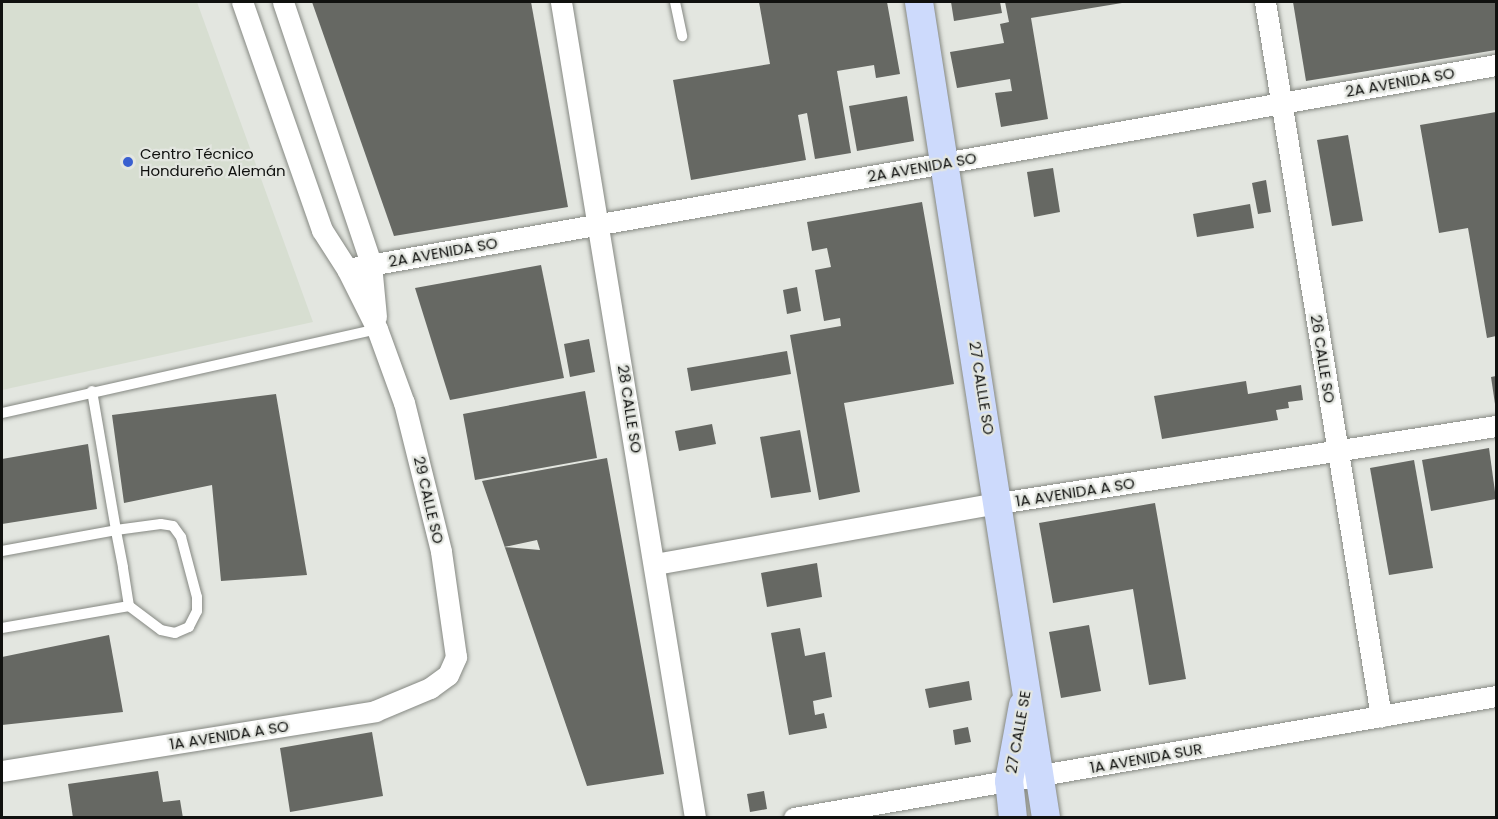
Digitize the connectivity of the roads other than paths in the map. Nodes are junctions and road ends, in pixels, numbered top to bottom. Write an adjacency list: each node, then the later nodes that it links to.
1 (242, 2): 13 (street, 29 CALLE SO)
2 (283, 2): 12 (street, 29 CALLE SO)
3 (561, 2): 11 (street, 28 CALLE SO)
4 (675, 2): 7 (lane)
5 (919, 2): 10 (main road, 27 CALLLE SO)
6 (1264, 2): 9 (street, 26 CALLE SO)
7 (682, 36)
8 (1497, 65): 9 (street, 2A AVENIDA SO)
9 (1281, 104): 10 (street, 2A AVENIDA SO); 18 (street, 26 CALLE SO)
10 (947, 163): 11 (street, 2A AVENIDA SO); 19 (main road, 27 CALLLE SO)
11 (599, 224): 12 (street, 2A AVENIDA SO); 22 (street, 28 CALLE SO)
12 (371, 264): 13 (street, 2A AVENIDA SO); 14 (street, 29 CALLE SO)
13 (347, 269): 14 (street, 29 CALLE SO)
14 (377, 329): 15 (lane); 25 (street, 29 CALLE SO)
15 (92, 392): 16 (lane); 20 (lane)
16 (2, 413)
17 (1497, 426): 18 (street, 1A AVENIDA A SO)
18 (1338, 451): 19 (street, 1A AVENIDA A SO); 28 (street, 26 CALLE SO)
19 (999, 503): 22 (street, 1A AVENIDA A SO); 26 (main road, 27 CALLLE SO)
20 (116, 530): 21 (lane); 23 (lane); 23 (lane)
21 (2, 551)
22 (655, 564): 32 (street, 28 CALLE SO)
23 (129, 606): 24 (lane)
24 (2, 628)
25 (448, 675): 29 (street, 1A AVENIDA A SO)
26 (1027, 682): 30 (main road, 27 CALLLE SO); 31 (main road, 27 CALLE SE)
27 (1497, 696): 28 (street, 1A AVENIDA SUR)
28 (1381, 717): 30 (street, 1A AVENIDA SUR)
29 (2, 771)
30 (1042, 776): 31 (street, 1A AVENIDA SUR); 35 (main road, 27 CALLE SE)
31 (1010, 781): 33 (street, 1A AVENIDA SUR); 34 (main road, 27 CALLE SE)
32 (695, 818)
33 (794, 818)
34 (1013, 818)
35 (1046, 818)

